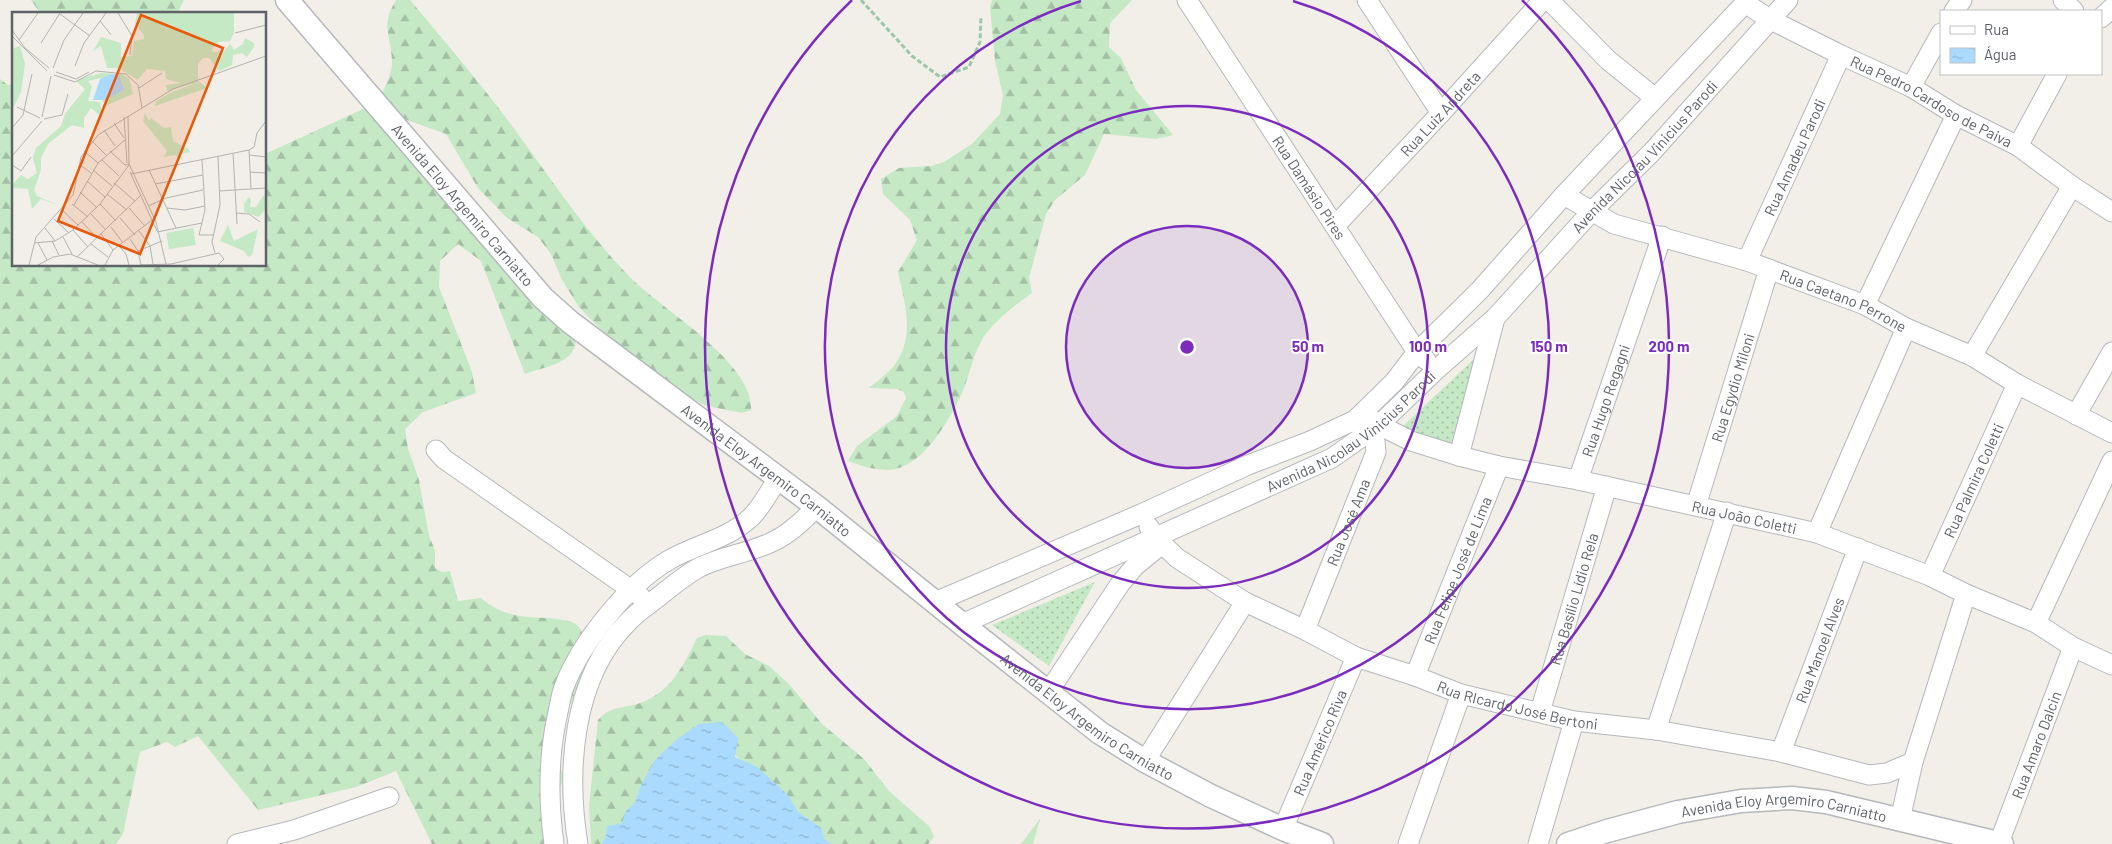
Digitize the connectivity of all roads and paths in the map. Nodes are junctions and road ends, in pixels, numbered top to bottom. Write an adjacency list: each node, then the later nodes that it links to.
1 (288, 0): 47 (street, Avenida Eloy Argemiro Carniatto)
2 (862, 0): 12 (path)
3 (1187, 0): 27 (street, Rua Damásio Pires)
4 (1367, 0): 20 (street)
5 (1543, 0): 20 (street, Rua Luiz Andreta)
6 (1549, 0): 19 (street)
7 (1788, 0): 14 (street, Avenida Nicolau Vinicius Parodi)
8 (2062, 0): 11 (street)
9 (1746, 1): 14 (street, Rua Pedro Cardoso de Paiva); 19 (street, Avenida Nicolau Vinicius Parodi)
10 (2112, 8): 13 (street)
11 (2073, 10)
12 (981, 16)
13 (2102, 17)
14 (1771, 20): 16 (street, Rua Pedro Cardoso de Paiva); 25 (street, Avenida Nicolau Vinicius Parodi)
15 (1940, 35): 18 (street)
16 (1841, 55): 18 (street, Rua Pedro Cardoso de Paiva); 29 (street, Rua Amadeu Parodi)
17 (2056, 75): 22 (street)
18 (1911, 87): 21 (street, Rua Pedro Cardoso de Paiva)
19 (1655, 98): 24 (street, Avenida Nicolau Vinicius Parodi)
20 (1441, 113): 27 (street, Rua Luiz Andreta)
21 (1956, 114): 22 (street, Rua Pedro Cardoso de Paiva); 31 (street)
22 (2018, 146): 23 (street, Rua Pedro Cardoso de Paiva)
23 (2072, 186): 26 (street, Rua Pedro Cardoso de Paiva); 36 (street)
24 (1564, 195): 25 (street, Rua Caetano Perrone); 34 (street, Avenida Nicolau Vinicius Parodi)
25 (1592, 211): 28 (street, Rua Caetano Perrone); 32 (street, Avenida Nicolau Vinicius Parodi)
26 (2112, 212)
27 (1335, 226): 34 (street, Rua Damásio Pires)
28 (1662, 236): 29 (street, Rua Caetano Perrone); 48 (street, Rua Hugo Regagni)
29 (1747, 261): 30 (street, Rua Caetano Perrone)
30 (1769, 270): 31 (street, Rua Caetano Perrone); 50 (street, Rua Egydio Miloni)
31 (1865, 306): 33 (street, Rua Caetano Perrone)
32 (1495, 318): 37 (street, Avenida Nicolau Vinicius Parodi); 44 (street)
33 (1906, 328): 36 (street, Rua Caetano Perrone); 54 (street)
34 (1416, 352): 37 (street, Rua Damásio Pires); 40 (street, Avenida Nicolau Vinicius Parodi)
35 (2112, 352): 39 (street)
36 (1972, 356): 38 (street, Rua Caetano Perrone)
37 (1437, 369): 41 (street, Avenida Nicolau Vinicius Parodi)
38 (2017, 384): 39 (street, Rua Caetano Perrone); 57 (street, Rua Palmira Coletti)
39 (2076, 414): 42 (street, Rua Caetano Perrone)
40 (1359, 416): 41 (street, Rua João Coletti); 53 (street, Avenida Nicolau Vinicius Parodi)
41 (1374, 430): 44 (street, Rua João Coletti); 55 (street, Avenida Nicolau Vinicius Parodi); 65 (street, Rua José Ama)
42 (2112, 433)
43 (436, 450): 58 (street)
44 (1459, 456): 46 (street, Rua João Coletti)
45 (2112, 461): 63 (street)
46 (1499, 466): 48 (street, Rua João Coletti); 69 (street, Rua Felipe José de Lima)
47 (778, 479): 51 (street, Avenida Eloy Argemiro Carniatto); 58 (street)
48 (1578, 480): 49 (street, Rua João Coletti)
49 (1607, 486): 50 (street, Rua João Coletti); 72 (street, Rua Basílio Lídio Rela)
50 (1696, 506): 52 (street, Rua João Coletti)
51 (817, 507): 60 (street, Avenida Eloy Argemiro Carniatto); 62 (street)
52 (1728, 512): 54 (street, Rua João Coletti); 74 (street)
53 (1141, 514): 55 (street, Rua RIcardo José Bertoni); 60 (street, Avenida Nicolau Vinicius Parodi)
54 (1816, 533): 56 (street, Rua João Coletti)
55 (1158, 540): 61 (street, Rua RIcardo José Bertoni); 64 (street, Avenida Nicolau Vinicius Parodi); 70 (street)
56 (1858, 548): 57 (street, Rua João Coletti); 75 (street, Rua Manoel Alves)
57 (1930, 576): 59 (street, Rua João Coletti)
58 (631, 588): 62 (street); 82 (street)
59 (1966, 594): 63 (street, Rua João Coletti); 77 (street)
60 (935, 602): 64 (street, Avenida Eloy Argemiro Carniatto)
61 (1245, 602): 65 (street, Rua RIcardo José Bertoni); 76 (street)
62 (650, 604): 83 (street)
63 (2036, 623): 66 (street, Rua João Coletti)
64 (962, 624): 70 (street, Avenida Eloy Argemiro Carniatto)
65 (1305, 630): 67 (street, Rua RIcardo José Bertoni)
66 (2073, 647): 68 (street, Rua João Coletti); 88 (street, Rua Amaro Dalcin)
67 (1356, 657): 69 (street, Rua RIcardo José Bertoni); 80 (street, Rua Américo Riva)
68 (2112, 665)
69 (1415, 676): 71 (street, Rua RIcardo José Bertoni)
70 (1049, 692): 76 (street, Avenida Eloy Argemiro Carniatto)
71 (1460, 694): 72 (street, Rua RIcardo José Bertoni); 85 (street)
72 (1540, 712): 73 (street, Rua RIcardo José Bertoni)
73 (1574, 721): 74 (street, Rua RIcardo José Bertoni); 86 (street)
74 (1656, 730): 75 (street, Rua RIcardo José Bertoni)
75 (1781, 752): 77 (street, Rua RIcardo José Bertoni)
76 (1146, 761): 80 (street, Avenida Eloy Argemiro Carniatto)
77 (1913, 762): 79 (street)
78 (389, 797): 81 (street)
79 (1900, 820): 87 (street, Avenida Eloy Argemiro Carniatto); 88 (street, Avenida Eloy Argemiro Carniatto)
80 (1282, 829): 84 (street, Avenida Eloy Argemiro Carniatto)
81 (237, 844)
82 (554, 844)
83 (578, 844)
84 (1322, 844)
85 (1408, 844)
86 (1538, 844)
87 (1568, 844)
88 (2001, 844)

